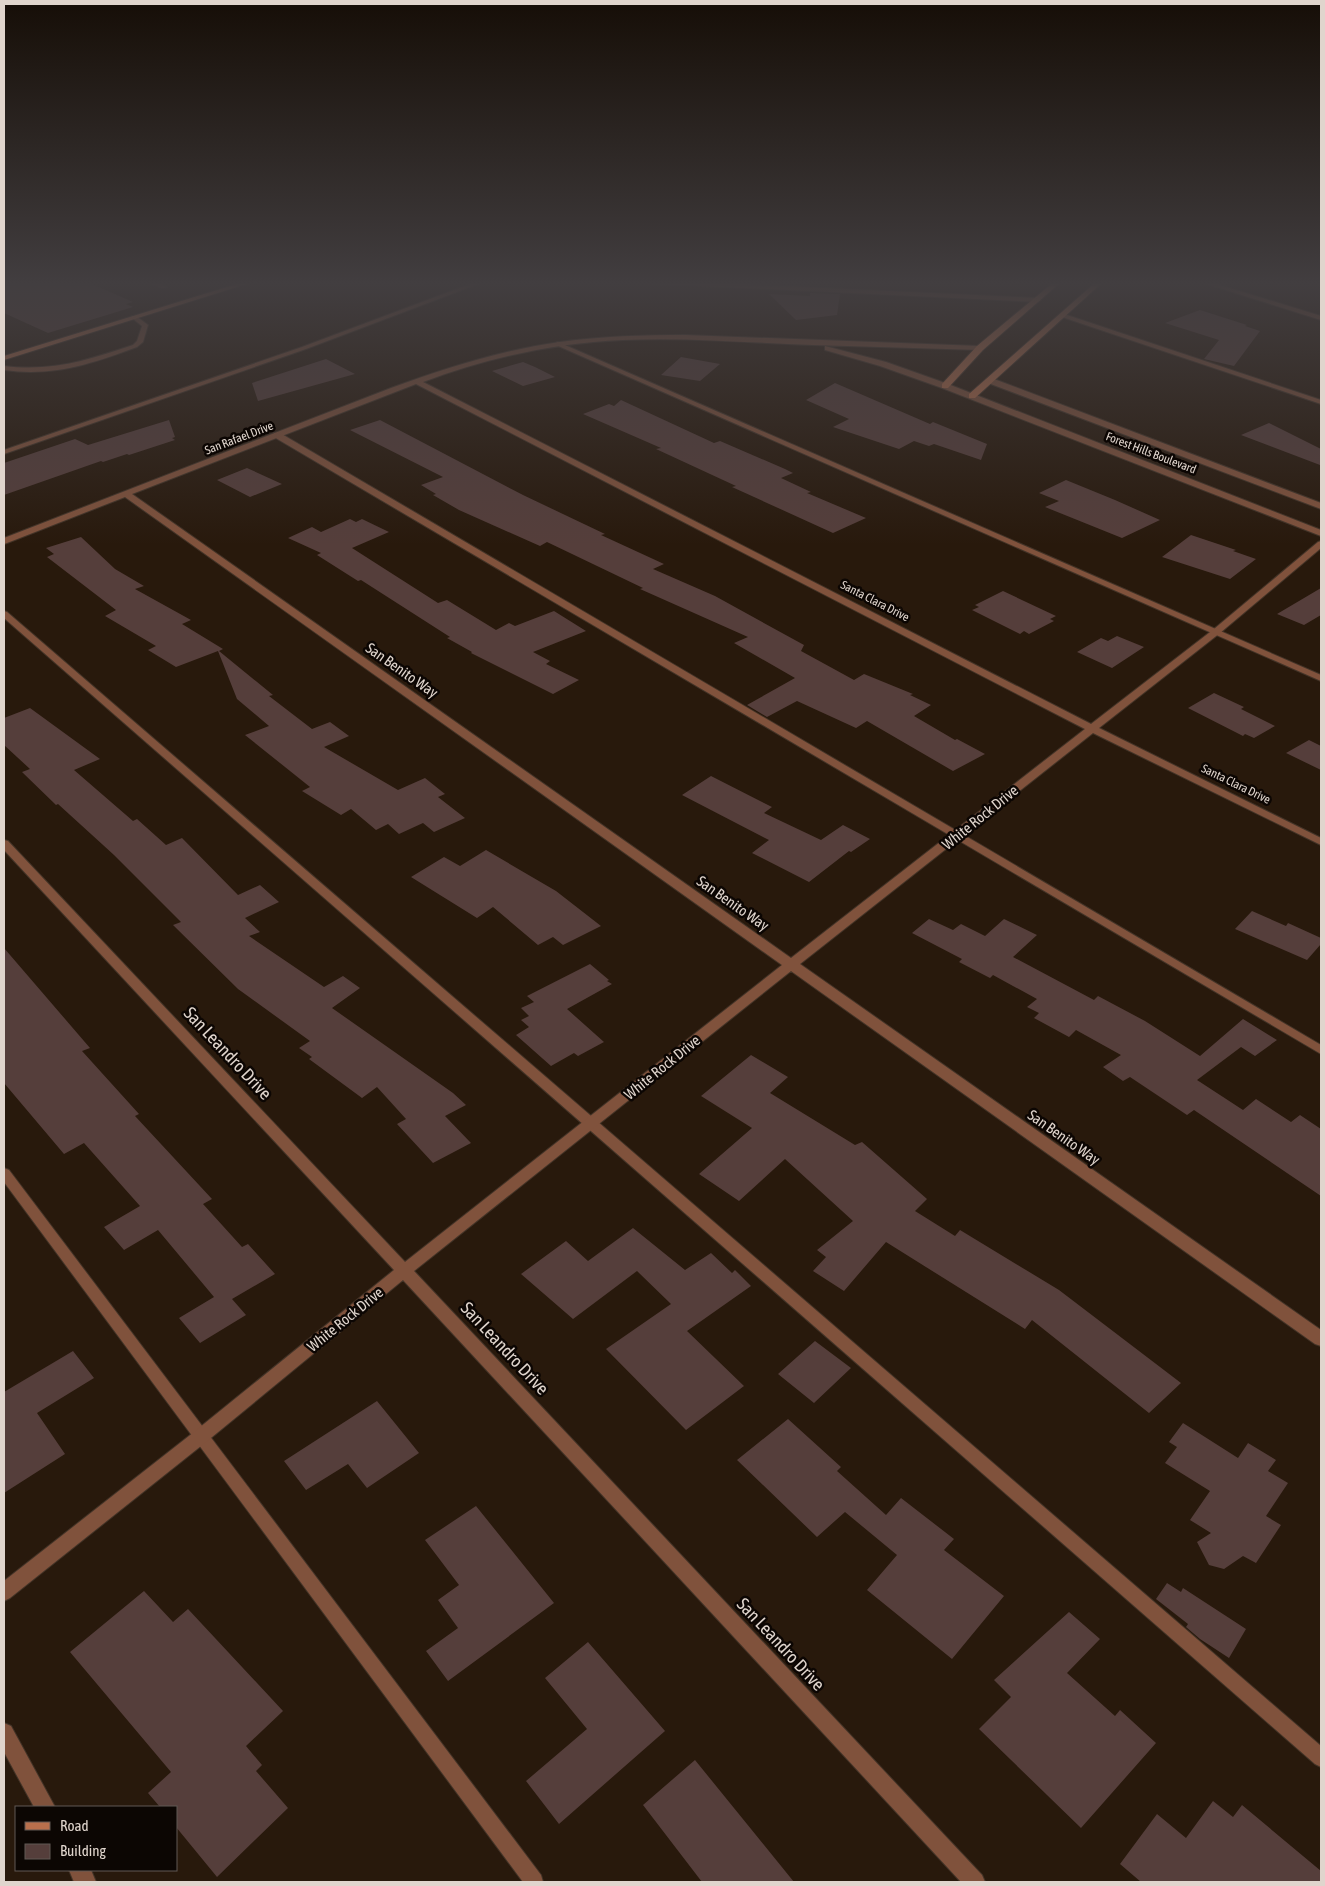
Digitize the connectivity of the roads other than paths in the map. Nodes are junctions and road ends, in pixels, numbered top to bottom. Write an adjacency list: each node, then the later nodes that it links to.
1 (12, 369): 2 (lane)
2 (65, 369)
3 (243, 369): 16 (lane)
4 (457, 369): 11 (street, San Rafael Drive)
5 (615, 369): 23 (lane)
6 (897, 369): 12 (street, San Rafael Drive)
7 (961, 369): 12 (street)
8 (1004, 369): 10 (street)
9 (1222, 369): 14 (lane)
10 (991, 381): 13 (street); 18 (street, Forest Hills Boulevard)
11 (418, 382): 15 (street, San Rafael Drive); 25 (street, Santa Clara Drive)
12 (945, 386): 13 (street, San Rafael Drive)
13 (972, 396): 19 (street, Forest Hills Boulevard)
14 (1321, 402)
15 (278, 435): 17 (street, San Rafael Drive); 26 (lane)
16 (4, 452)
17 (126, 494): 20 (street, San Rafael Drive); 29 (street, San Benito Way)
18 (1321, 506)
19 (1321, 533)
20 (4, 541)
21 (1321, 544): 23 (street, White Rock Drive)
22 (4, 614): 31 (lane)
23 (1217, 631): 24 (lane); 25 (street, White Rock Drive)
24 (1321, 678)
25 (1091, 728): 26 (street, White Rock Drive); 27 (street, Santa Clara Drive)
26 (958, 835): 29 (street, White Rock Drive); 30 (lane)
27 (1321, 842)
28 (4, 843): 33 (street, San Leandro Drive)
29 (791, 964): 31 (street, White Rock Drive); 34 (street, San Benito Way)
30 (1321, 1050)
31 (590, 1124): 33 (street, White Rock Drive); 38 (lane)
32 (4, 1174): 35 (lane)
33 (405, 1270): 35 (street, White Rock Drive); 43 (street, San Leandro Drive)
34 (1321, 1339)
35 (200, 1437): 36 (street, White Rock Drive); 42 (lane)
36 (4, 1592)
37 (4, 1733): 39 (street)
38 (1321, 1758)
39 (44, 1806)
40 (80, 1871): 41 (street)
41 (86, 1882)
42 (534, 1882)
43 (976, 1882)

